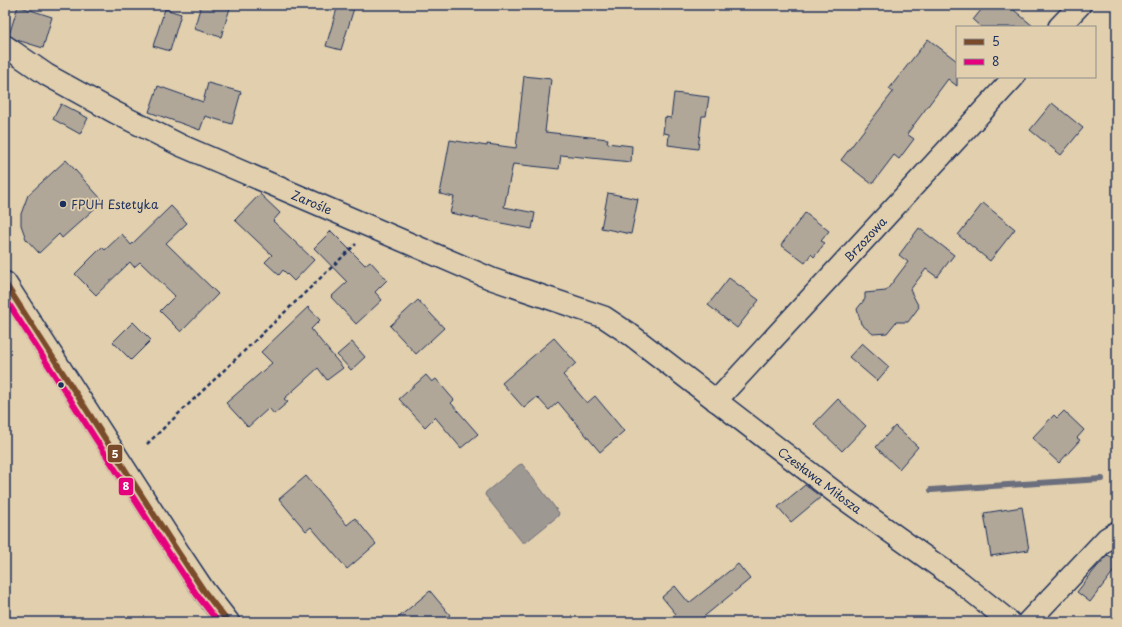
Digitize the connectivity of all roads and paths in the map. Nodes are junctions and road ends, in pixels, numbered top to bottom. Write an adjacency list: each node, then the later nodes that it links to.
1 (1080, 5): 2 (street)
2 (1060, 26)
3 (5, 46): 5 (street, Zarośle)
4 (1013, 78): 8 (street, Brzozowa)
5 (373, 228): 7 (street, Zarośle); 9 (path)
6 (5, 283): 11 (main road)
7 (631, 335): 8 (street, Czesława Miłosza)
8 (716, 401): 12 (street, Czesława Miłosza)
9 (147, 444)
10 (1117, 532): 13 (street)
11 (228, 622)
12 (1010, 622)
13 (1028, 622)

